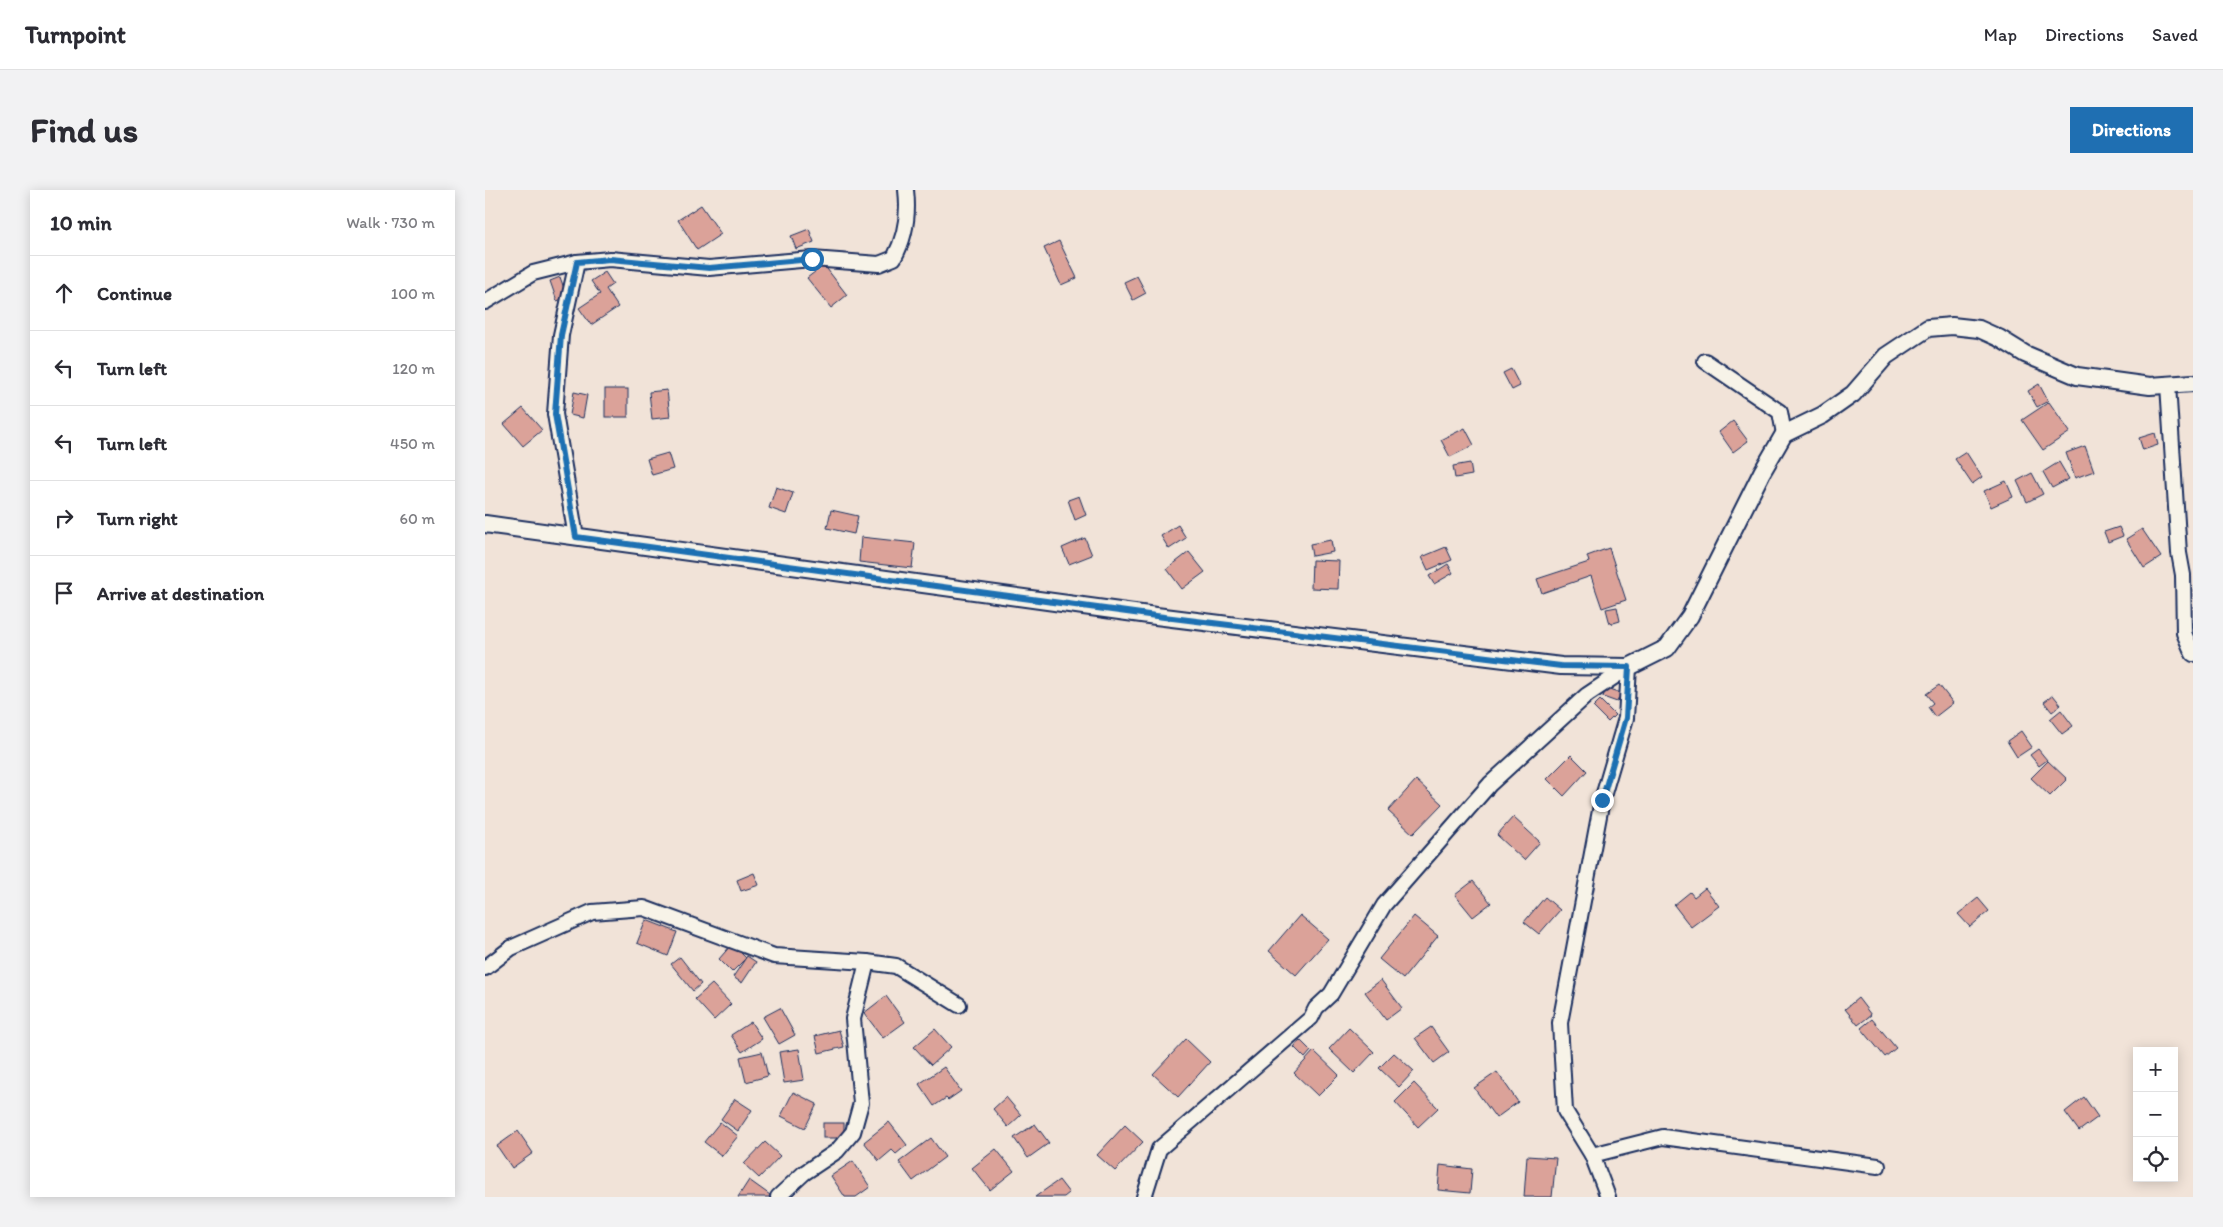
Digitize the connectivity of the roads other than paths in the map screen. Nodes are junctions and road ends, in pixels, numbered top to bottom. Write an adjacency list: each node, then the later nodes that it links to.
1 (906, 190): 2 (street)
2 (577, 262): 3 (street); 9 (street)
3 (485, 302)
4 (1705, 362): 7 (street)
5 (2193, 383): 6 (street)
6 (2168, 385): 7 (street); 10 (street)
7 (1784, 434): 11 (street)
8 (485, 524): 9 (street)
9 (576, 537): 11 (street)
10 (2193, 654)
11 (1629, 667): 15 (street); 18 (street)
12 (867, 962): 13 (street); 14 (street); 17 (street)
13 (485, 968)
14 (959, 1005)
15 (1592, 1155): 16 (street); 19 (street)
16 (1878, 1166)
17 (778, 1197)
18 (1143, 1197)
19 (1609, 1197)

